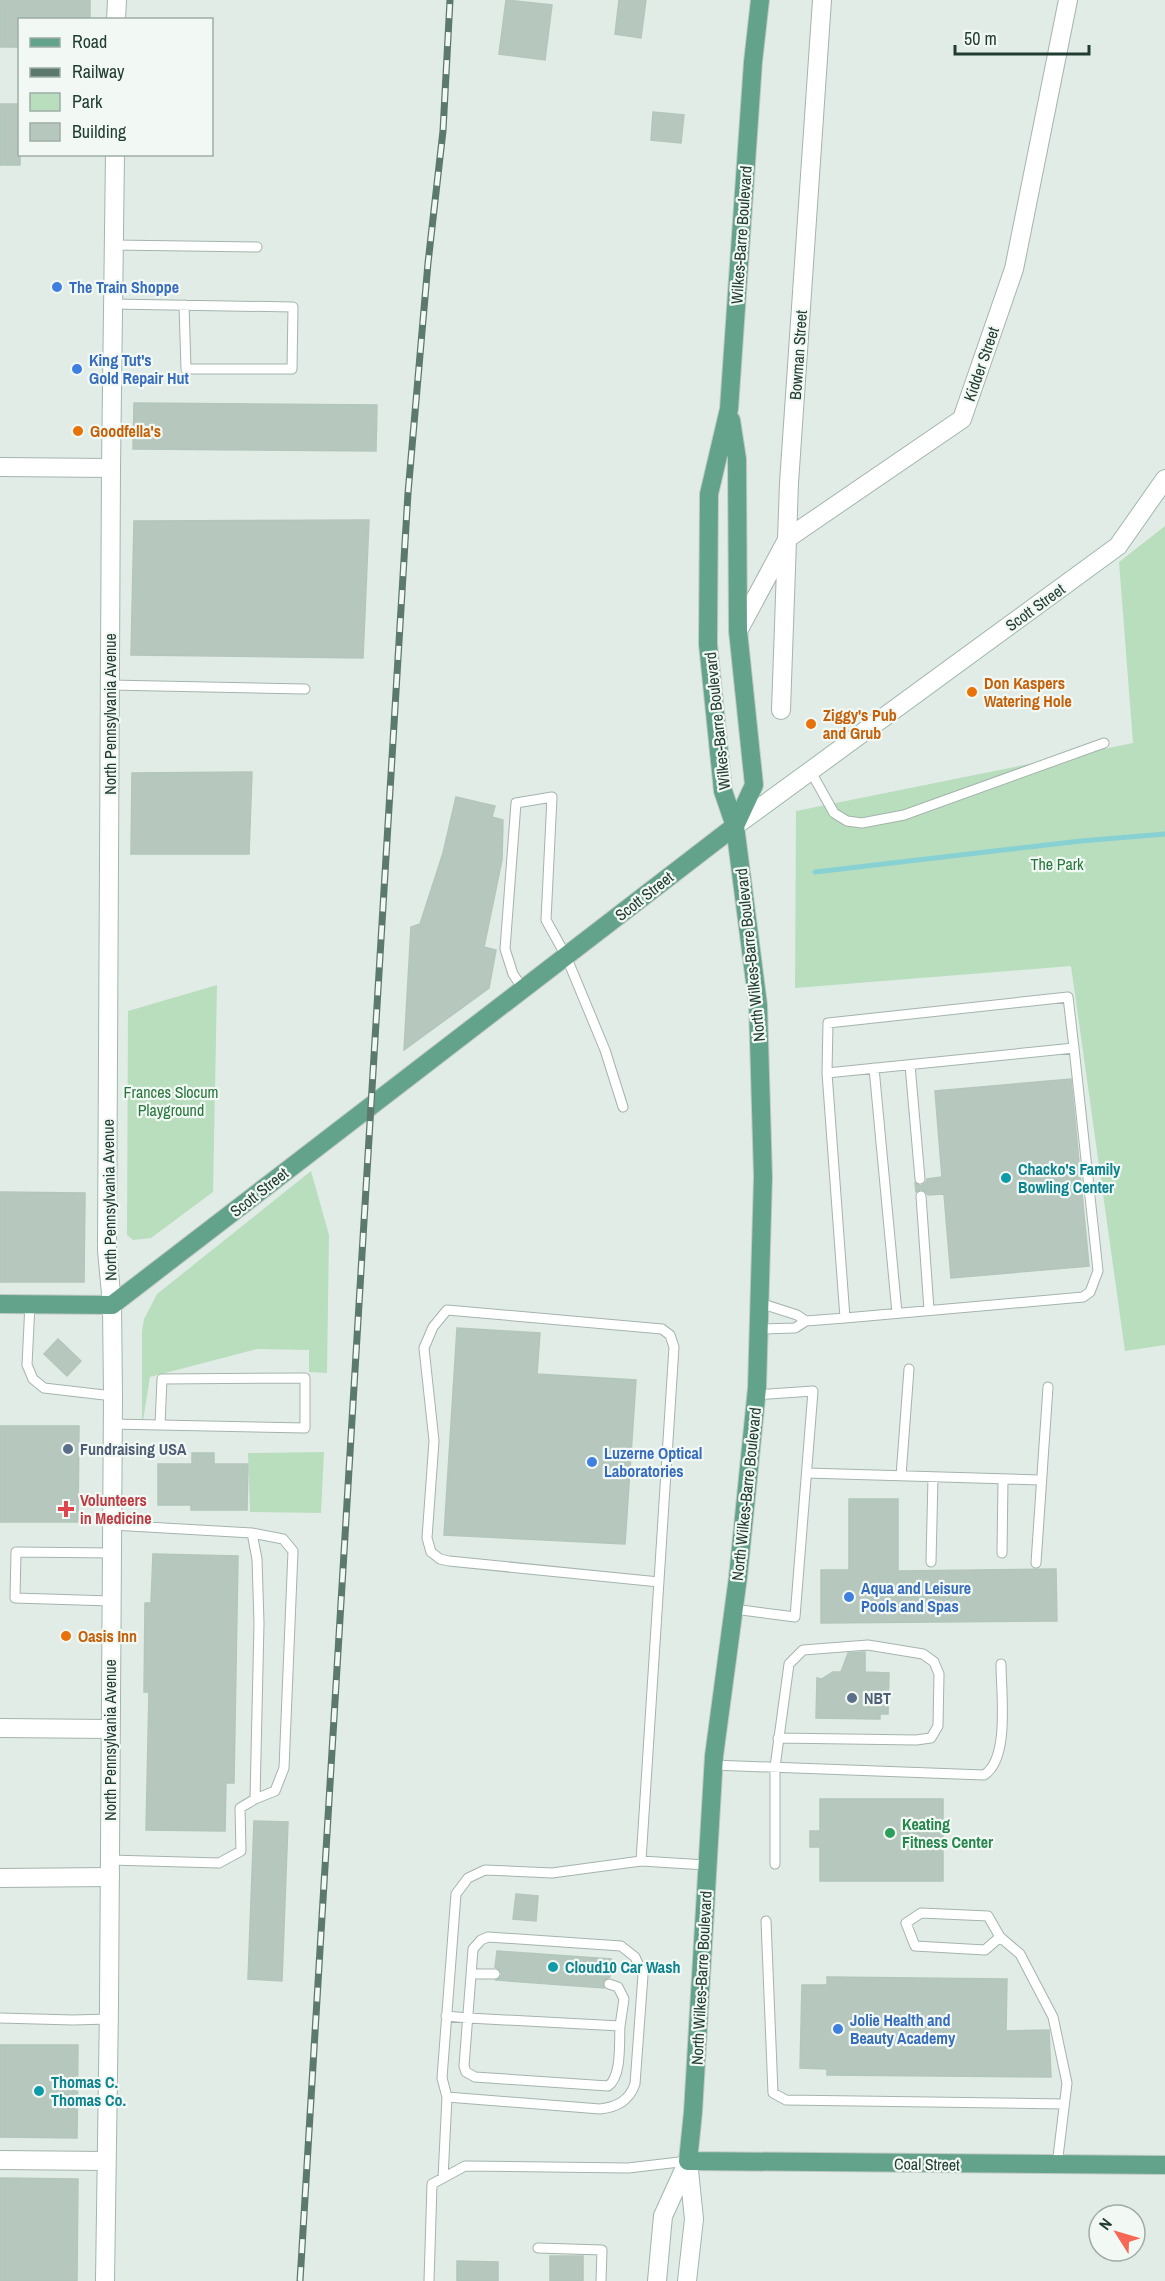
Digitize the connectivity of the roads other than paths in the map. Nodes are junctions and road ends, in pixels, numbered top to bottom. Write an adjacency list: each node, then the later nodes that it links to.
1 (117, 0): 6 (street)
2 (748, 0): 7 (main road, Wilkes-Barre Boulevard)
3 (760, 0): 7 (main road, Wilkes-Barre Boulevard)
4 (822, 0): 17 (street, Bowman Street)
5 (1068, 0): 17 (street, Kidder Street)
6 (116, 18)
7 (753, 62): 13 (main road, Wilkes-Barre Boulevard)
8 (115, 156): 9 (street, North Pennsylvania Avenue)
9 (114, 245): 10 (lane); 11 (street, North Pennsylvania Avenue)
10 (257, 247)
11 (113, 304): 12 (lane); 15 (street, North Pennsylvania Avenue)
12 (184, 305): 12 (lane)
13 (729, 410): 18 (main road, Wilkes-Barre Boulevard); 24 (main road, Wilkes-Barre Boulevard)
14 (0, 467): 15 (street)
15 (111, 468): 19 (street, North Pennsylvania Avenue)
16 (1165, 479): 23 (street, Scott Street)
17 (788, 538): 18 (street, Kidder Street); 21 (street, Bowman Street)
18 (738, 631): 24 (main road, Wilkes-Barre Boulevard)
19 (110, 686): 20 (lane); 37 (street, North Pennsylvania Avenue)
20 (305, 689)
21 (781, 710)
22 (1104, 743): 23 (lane)
23 (811, 772): 24 (street, Scott Street)
24 (735, 826): 25 (main road, Scott Street); 34 (main road, North Wilkes-Barre Boulevard)
25 (566, 956): 26 (main road, Scott Street); 26 (lane); 31 (lane)
26 (523, 989): 37 (main road, Scott Street)
27 (1074, 1048): 28 (lane); 30 (lane); 38 (lane)
28 (910, 1065): 29 (lane); 32 (lane)
29 (874, 1068): 30 (lane); 39 (lane)
30 (827, 1073): 40 (lane)
31 (623, 1107)
32 (920, 1179)
33 (921, 1196): 38 (lane)
34 (760, 1303): 41 (lane); 42 (main road, North Wilkes-Barre Boulevard)
35 (0, 1304): 36 (main road)
36 (30, 1304): 37 (main road); 46 (lane)
37 (112, 1305): 46 (street, North Pennsylvania Avenue)
38 (929, 1310): 39 (lane)
39 (897, 1313): 40 (lane)
40 (844, 1318): 41 (lane)
41 (806, 1321): 42 (lane)
42 (759, 1329): 45 (main road, North Wilkes-Barre Boulevard)
43 (909, 1369): 50 (lane)
44 (1048, 1387): 53 (lane)
45 (756, 1395): 49 (lane); 62 (main road, North Wilkes-Barre Boulevard)
46 (112, 1396): 47 (street, North Pennsylvania Avenue)
47 (112, 1424): 48 (lane); 54 (street, North Pennsylvania Avenue)
48 (160, 1425): 48 (lane)
49 (807, 1473): 50 (lane); 62 (lane)
50 (901, 1476): 51 (lane)
51 (933, 1478): 52 (lane); 58 (lane)
52 (1003, 1480): 53 (lane); 57 (lane)
53 (1040, 1480): 59 (lane)
54 (112, 1525): 55 (lane); 56 (street, North Pennsylvania Avenue)
55 (252, 1533): 69 (lane); 69 (lane)
56 (112, 1552): 61 (street, North Pennsylvania Avenue); 61 (lane)
57 (1002, 1553)
58 (931, 1562)
59 (1036, 1563)
60 (659, 1582): 60 (lane); 70 (lane)
61 (111, 1600): 65 (street, North Pennsylvania Avenue)
62 (734, 1609): 67 (main road, North Wilkes-Barre Boulevard)
63 (1001, 1664): 68 (lane)
64 (0, 1728): 65 (street)
65 (110, 1729): 73 (street, North Pennsylvania Avenue)
66 (778, 1738): 66 (lane); 68 (lane)
67 (713, 1765): 68 (lane); 72 (main road, North Wilkes-Barre Boulevard)
68 (775, 1767): 71 (lane)
69 (255, 1799): 73 (lane)
70 (641, 1861): 72 (lane); 80 (lane)
71 (775, 1864)
72 (706, 1865): 89 (main road, North Wilkes-Barre Boulevard)
73 (110, 1868): 74 (street); 83 (street, North Pennsylvania Avenue)
74 (0, 1878)
75 (766, 1921): 86 (lane)
76 (1000, 1937): 76 (lane); 86 (lane)
77 (471, 1974): 78 (lane); 82 (lane); 85 (lane)
78 (495, 1974)
79 (609, 1984): 84 (lane)
80 (446, 2016): 82 (lane); 85 (lane)
81 (0, 2018): 83 (lane)
82 (468, 2018): 84 (lane); 84 (lane)
83 (109, 2019): 88 (street, North Pennsylvania Avenue)
84 (620, 2026)
85 (447, 2097): 92 (lane)
86 (1064, 2104): 90 (lane)
87 (0, 2160): 88 (street)
88 (106, 2161): 94 (street, North Pennsylvania Avenue)
89 (688, 2161): 90 (main road, Coal Street); 92 (lane); 97 (street, North Wilkes-Barre Boulevard); 98 (street, North Wilkes-Barre Boulevard)
90 (1057, 2165): 91 (main road, Coal Street)
91 (1165, 2165)
92 (443, 2178): 95 (lane)
93 (538, 2248): 96 (lane)
94 (105, 2281)
95 (429, 2281)
96 (601, 2281)
97 (657, 2281)
98 (687, 2281)

